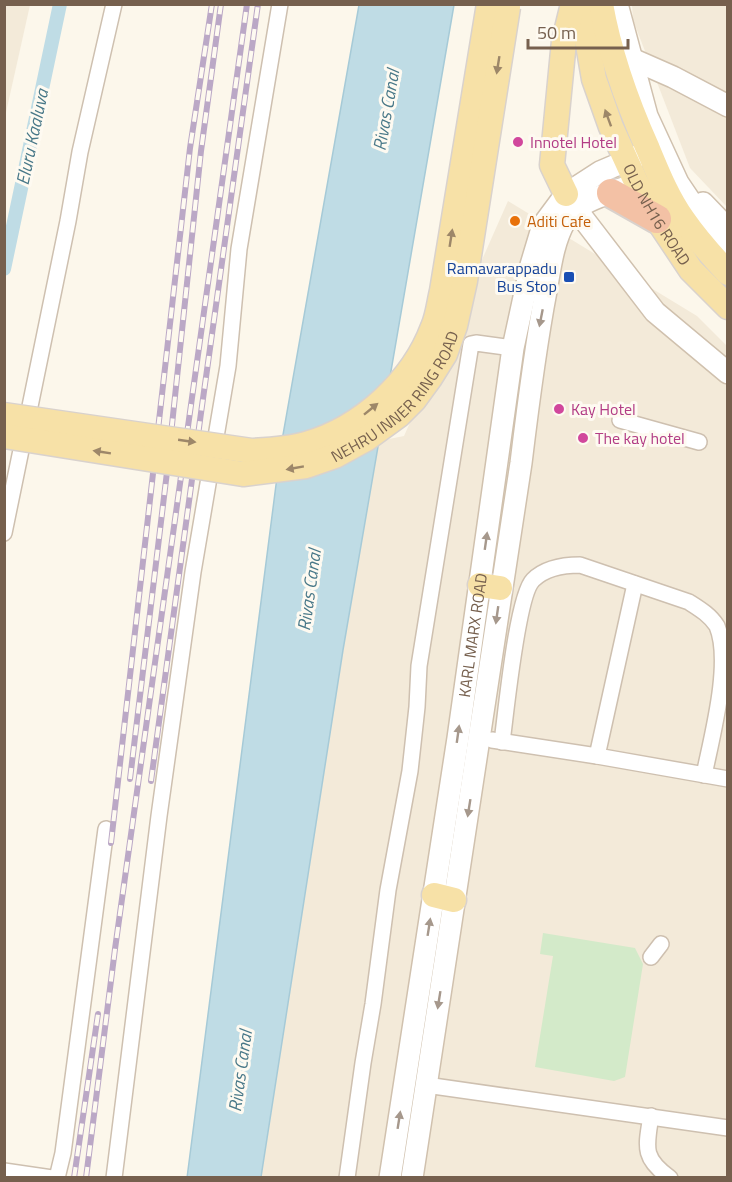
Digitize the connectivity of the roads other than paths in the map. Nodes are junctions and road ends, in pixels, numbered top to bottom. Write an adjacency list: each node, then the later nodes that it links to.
1 (114, 4): 25 (street)
2 (280, 4): 44 (street)
3 (573, 4): 13 (main road)
4 (581, 4): 10 (main road, OLD NH16 ROAD, one-way to 4)
5 (601, 4): 10 (main road, OLD NH16 ROAD)
6 (617, 4): 8 (main road)
7 (502, 5): 21 (main road, one-way to 7, bridge); 23 (main road, NEHRU INNER RING ROAD, one-way to 23, bridge)
8 (632, 59): 9 (main road); 11 (main road)
9 (728, 106)
10 (638, 156): 11 (main road, OLD NH16 ROAD); 13 (main road, KARL MARX ROAD)
11 (658, 180): 12 (main road, KARL MARX ROAD); 14 (main road, OLD NH16 ROAD); 15 (main road); 16 (main road); 17 (main road, OLD NH16 ROAD)
12 (610, 193): 13 (main road, KARL MARX ROAD); 14 (highway)
13 (571, 202): 19 (main road, KARL MARX ROAD); 20 (main road); 27 (main road, KARL MARX ROAD, one-way to 27)
14 (657, 219): 18 (main road, OLD NH16 ROAD)
15 (728, 229)
16 (728, 258)
17 (728, 273)
18 (728, 307)
19 (513, 348): 27 (main road, KARL MARX ROAD, one-way to 19); 45 (street)
20 (728, 373)
21 (4, 415)
22 (620, 420): 24 (street)
23 (4, 436)
24 (699, 442)
25 (4, 533)
26 (635, 584): 28 (street); 30 (street); 31 (street)
27 (490, 587): 29 (main road, KARL MARX ROAD, one-way to 29); 35 (main road, KARL MARX ROAD, one-way to 27)
28 (727, 650): 32 (street)
29 (480, 738): 30 (street); 35 (main road, KARL MARX ROAD, one-way to 35)
30 (502, 742): 31 (street)
31 (597, 756): 32 (street)
32 (704, 775): 33 (street)
33 (728, 779)
34 (106, 829): 43 (street)
35 (444, 897): 38 (main road, KARL MARX ROAD, one-way to 38); 46 (main road, KARL MARX ROAD, one-way to 35)
36 (661, 944): 37 (street)
37 (651, 957)
38 (426, 1085): 39 (street); 47 (main road, KARL MARX ROAD)
39 (651, 1116): 40 (street); 48 (street)
40 (728, 1128)
41 (11, 1174): 42 (street)
42 (52, 1178)
43 (57, 1178)
44 (114, 1178)
45 (347, 1178)
46 (390, 1178)
47 (412, 1178)
48 (670, 1178)

